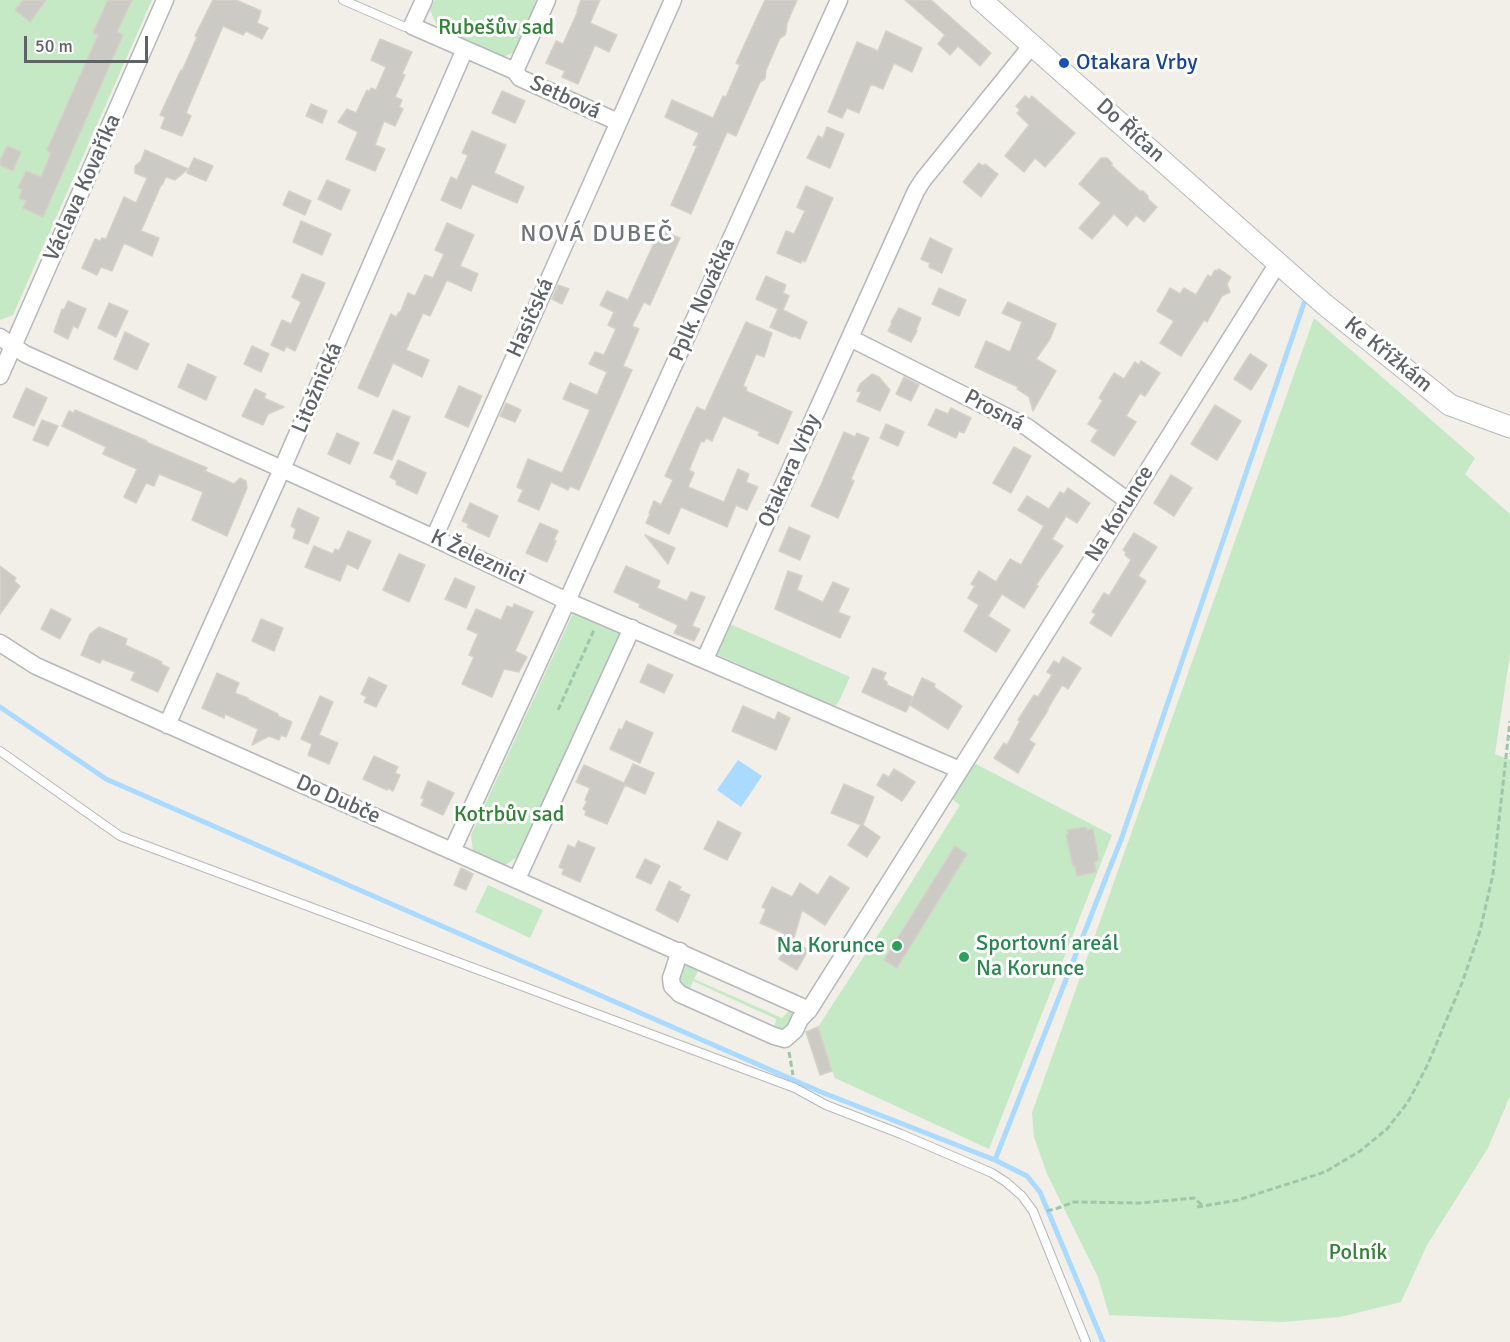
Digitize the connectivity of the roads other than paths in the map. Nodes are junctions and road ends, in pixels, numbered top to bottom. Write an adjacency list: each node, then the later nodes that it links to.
1 (165, 0): 15 (street, Václava Kovaříka)
2 (343, 0): 8 (lane)
3 (424, 0): 8 (street)
4 (547, 0): 11 (street)
5 (673, 0): 12 (street, Hasičská)
6 (839, 0): 21 (street, Pplk. Nováčka)
7 (981, 0): 9 (street, Do Říčan)
8 (412, 26): 10 (street)
9 (1032, 45): 13 (street, Do Říčan); 14 (street, Otakara Vrby)
10 (465, 49): 11 (street); 18 (street, Litožnická)
11 (515, 71): 12 (street, Setbová)
12 (618, 122): 20 (street, Hasičská)
13 (1278, 263): 17 (street, Ke Křížkám); 19 (street, Na Korunce)
14 (850, 338): 19 (street, Prosná); 24 (street, Otakara Vrby)
15 (7, 342): 16 (street, Václava Kovaříka); 18 (street, K Železnici)
16 (0, 376)
17 (1510, 427)
18 (282, 468): 20 (street, K Železnici); 25 (street, Litožnická)
19 (1128, 501): 27 (street, Na Korunce)
20 (434, 538): 21 (street, K Železnici)
21 (567, 601): 22 (street, K Železnici); 28 (street, Pplk. Nováčka)
22 (632, 628): 24 (street, K Železnici); 29 (street)
23 (0, 643): 25 (street, Do Dubče)
24 (705, 659): 27 (street, K Železnici)
25 (167, 725): 28 (street, Do Dubče)
26 (0, 751): 32 (lane)
27 (960, 770): 31 (street, Na Korunce)
28 (452, 851): 29 (street, Do Dubče)
29 (517, 879): 30 (street, Do Dubče)
30 (680, 951): 31 (street, Do Dubče); 31 (street)
31 (809, 1010)
32 (1086, 1342)

